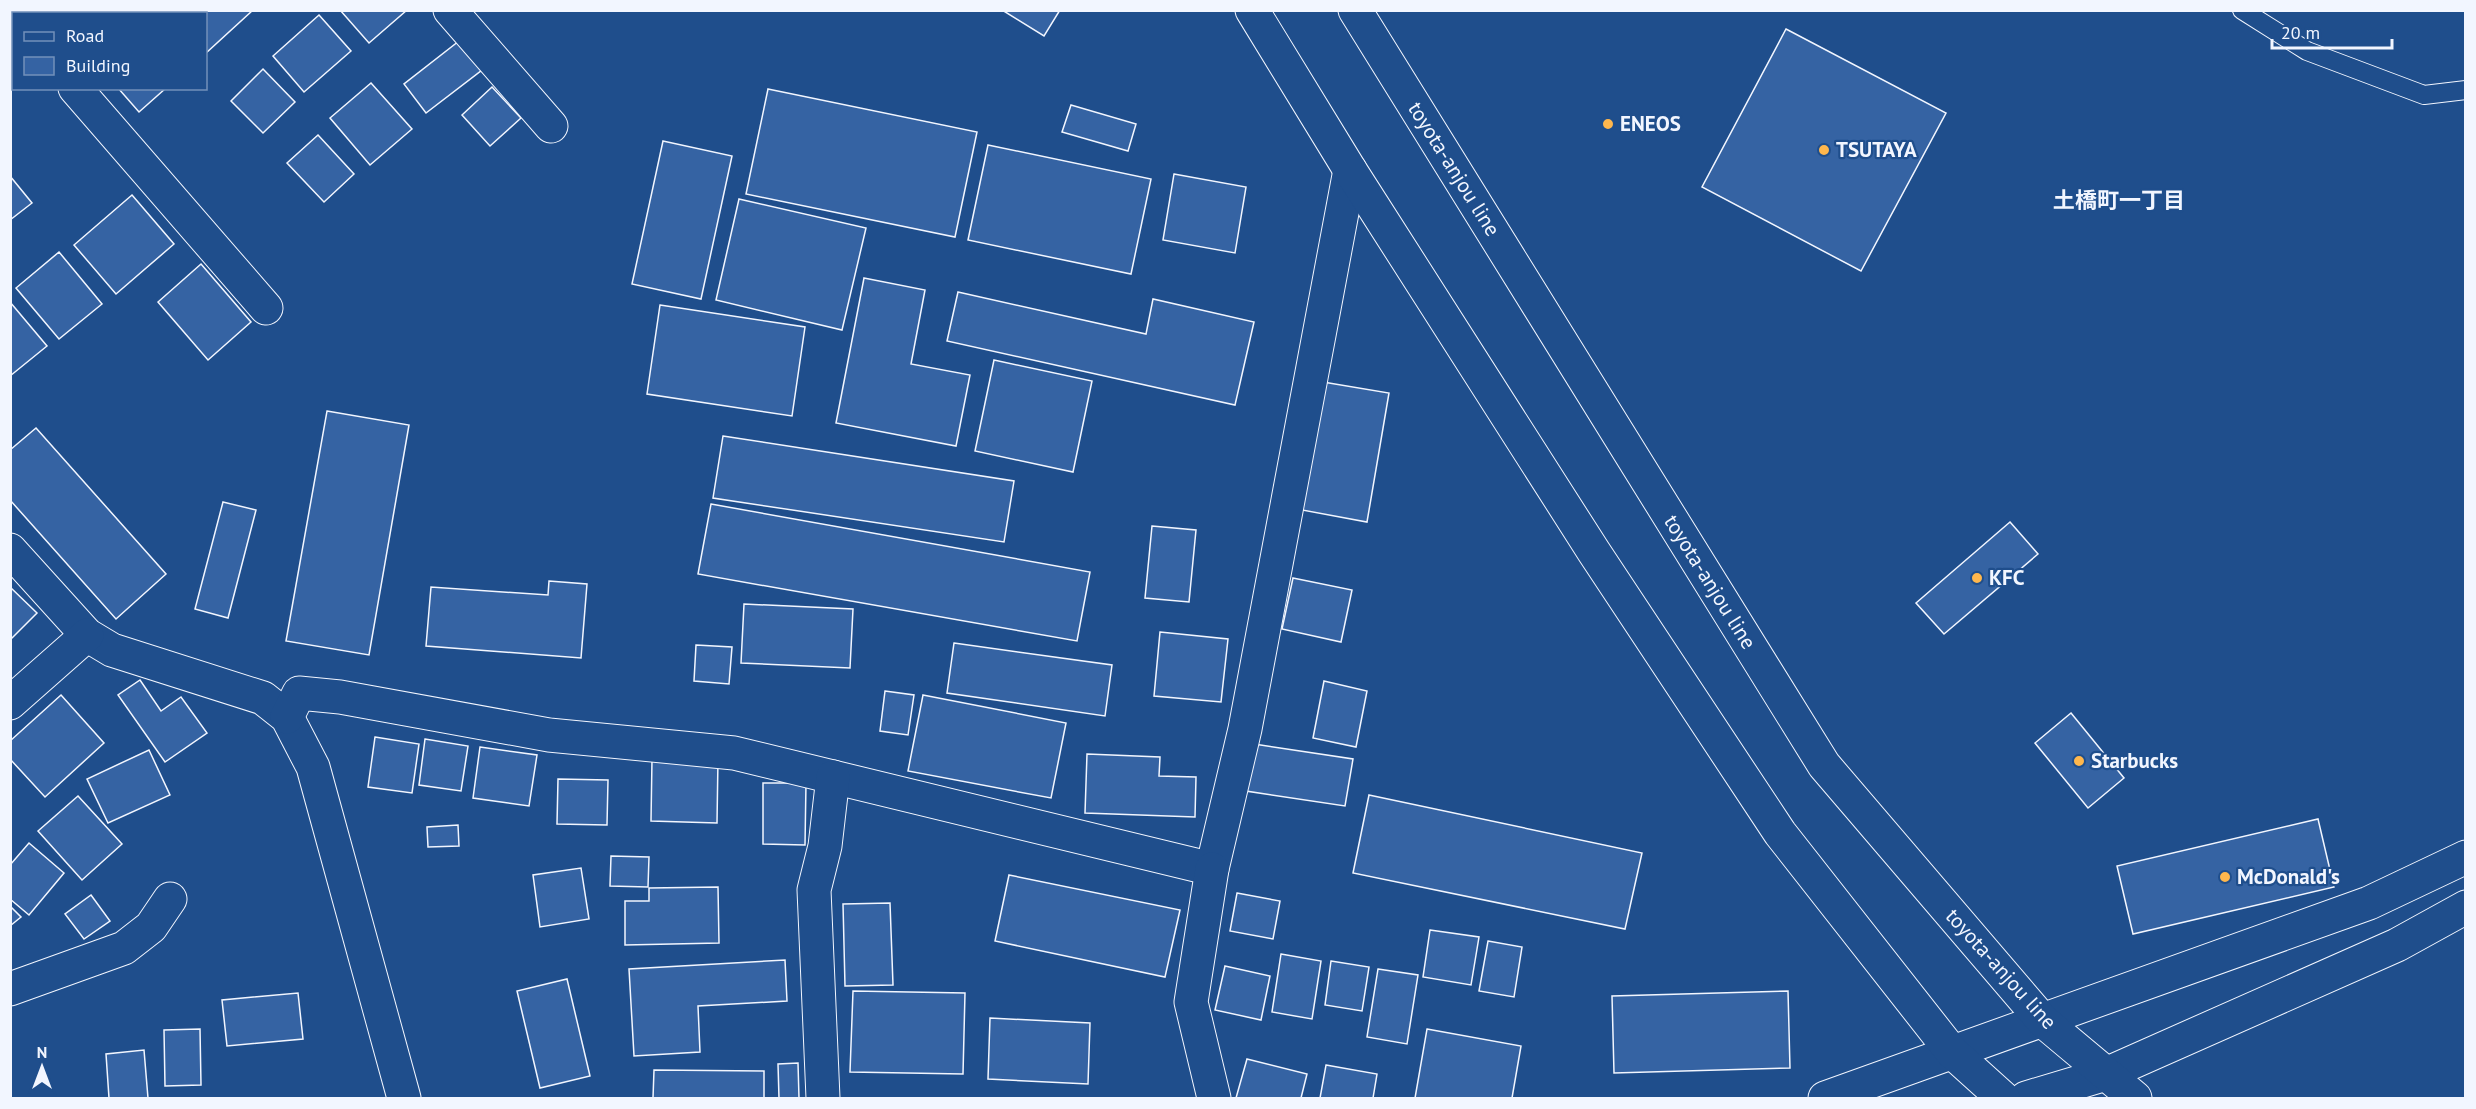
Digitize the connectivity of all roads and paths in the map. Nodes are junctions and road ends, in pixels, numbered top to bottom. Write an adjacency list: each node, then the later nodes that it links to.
1 (450, 10): 7 (street)
2 (1252, 10): 8 (street)
3 (1355, 10): 20 (street, toyota-anjou line)
4 (2242, 10): 6 (lane)
5 (77, 90): 9 (street)
6 (2466, 90)
7 (551, 126)
8 (1350, 170): 16 (street); 21 (street)
9 (266, 308)
10 (10, 550): 11 (street)
11 (87, 635): 12 (street); 13 (street)
12 (10, 703)
13 (287, 717): 14 (street); 23 (street)
14 (833, 777): 16 (street); 24 (street)
15 (2466, 857): 20 (street)
16 (1212, 869): 25 (street)
17 (170, 899): 19 (street)
18 (2466, 907): 22 (street)
19 (10, 989)
20 (2043, 1021): 21 (street); 22 (street, toyota-anjou line)
21 (1952, 1052): 26 (street); 27 (street)
22 (2106, 1074): 28 (street); 29 (street, toyota-anjou line)
23 (404, 1098)
24 (823, 1098)
25 (1214, 1098)
26 (1825, 1098)
27 (2003, 1098)
28 (2026, 1098)
29 (2135, 1098)

